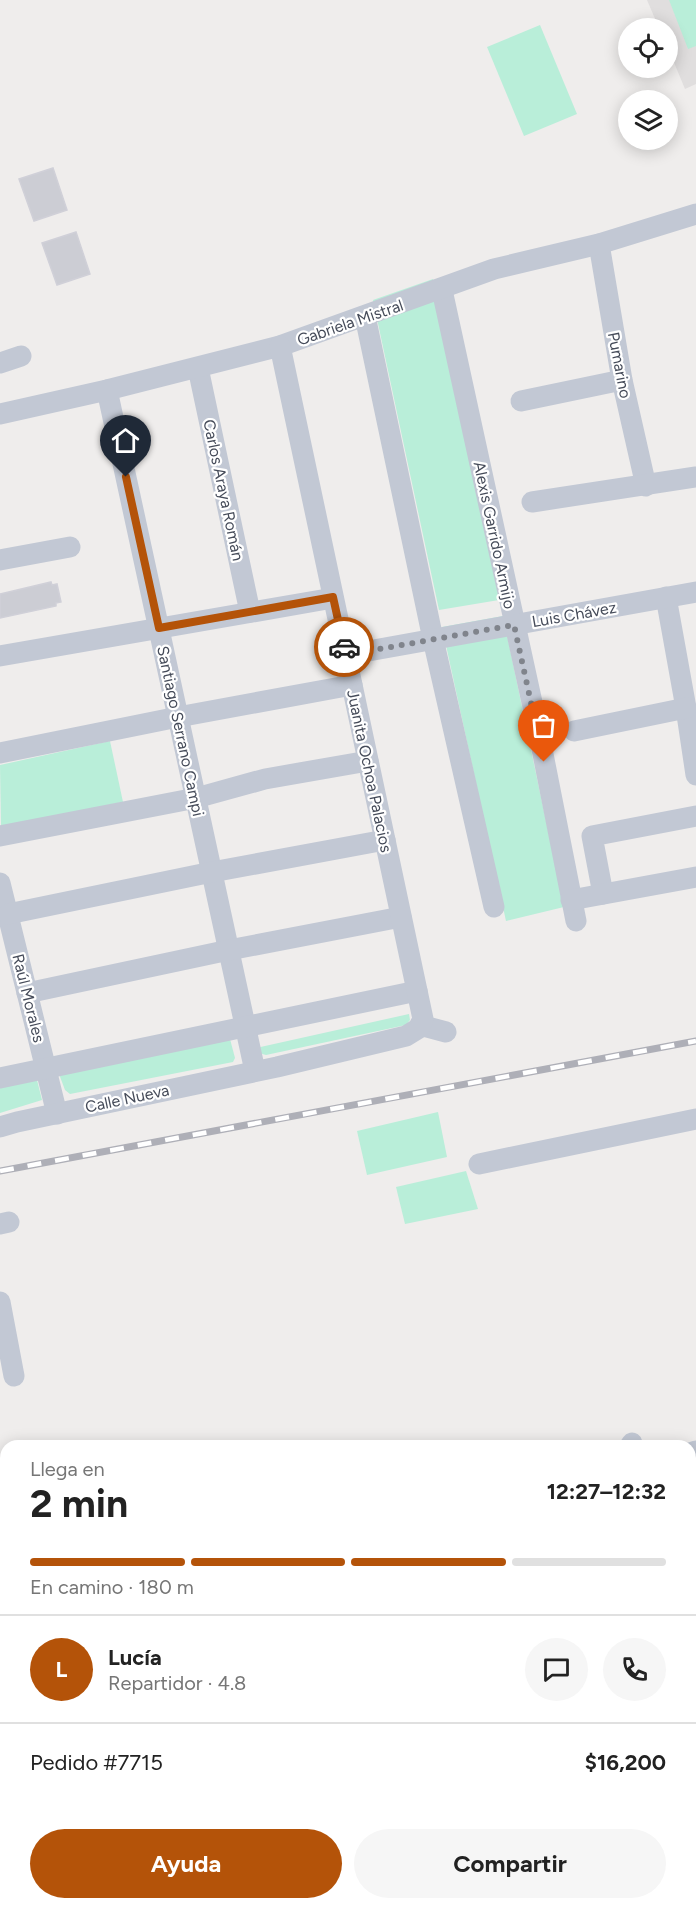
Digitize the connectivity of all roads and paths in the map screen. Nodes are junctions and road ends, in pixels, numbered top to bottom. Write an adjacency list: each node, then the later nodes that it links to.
1 (696, 214): 2 (street, Gabriela Mistral)
2 (599, 243): 3 (street, Gabriela Mistral); 9 (street, Pumarino)
3 (442, 290): 4 (street, Gabriela Mistral); 22 (street, Alexis Garrido Armijo)
4 (365, 316): 5 (street, Gabriela Mistral); 24 (street)
5 (280, 346): 8 (street, Gabriela Mistral); 19 (street, Juanita Ochoa Palacios)
6 (21, 356): 7 (street)
7 (0, 363)
8 (198, 368): 10 (street, Gabriela Mistral); 21 (street, Carlos Araya Román)
9 (622, 380): 11 (street); 14 (street, Pumarino)
10 (107, 390): 12 (street, Gabriela Mistral); 23 (street, Santiago Serrano Campi)
11 (521, 400)
12 (0, 414)
13 (696, 477): 14 (street)
14 (645, 486): 15 (street)
15 (532, 502)
16 (70, 548): 17 (street)
17 (0, 560)
18 (696, 592): 20 (street, Luis Chávez)
19 (333, 597): 21 (street); 25 (street, Juanita Ochoa Palacios)
20 (666, 597): 22 (street, Luis Chávez); 28 (street)
21 (250, 612): 23 (street)
22 (514, 625): 24 (street, Luis Chávez); 41 (street, Alexis Garrido Armijo)
23 (159, 628): 26 (street); 29 (street, Santiago Serrano Campi)
24 (434, 639): 25 (street, Luis Chávez); 42 (street)
25 (346, 655): 27 (street, Juanita Ochoa Palacios)
26 (0, 656)
27 (352, 685): 29 (street); 32 (street, Juanita Ochoa Palacios)
28 (686, 708): 30 (street); 33 (street)
29 (178, 717): 31 (street); 34 (street, Santiago Serrano Campi)
30 (574, 731)
31 (0, 753)
32 (368, 760): 34 (street); 37 (street, Juanita Ochoa Palacios)
33 (696, 775)
34 (196, 798): 36 (street); 38 (street, Santiago Serrano Campi)
35 (696, 816): 41 (street)
36 (0, 836)
37 (385, 840): 38 (street); 44 (street, Juanita Ochoa Palacios)
38 (212, 872): 43 (street); 45 (street, Santiago Serrano Campi)
39 (696, 877): 41 (street)
40 (0, 883): 43 (street, Raúl Morales)
41 (603, 894)
42 (494, 907)
43 (8, 914): 47 (street, Raúl Morales)
44 (401, 917): 45 (street); 46 (street, Juanita Ochoa Palacios)
45 (229, 950): 47 (street); 49 (street, Santiago Serrano Campi)
46 (417, 991): 48 (street, Juanita Ochoa Palacios); 49 (street)
47 (27, 993): 51 (street, Raúl Morales)
48 (422, 1022): 50 (street); 52 (street, Calle Nueva)
49 (245, 1027): 51 (street); 52 (street, Santiago Serrano Campi)
50 (446, 1032)
51 (46, 1069): 53 (street); 54 (street, Raúl Morales)
52 (255, 1071): 54 (street, Calle Nueva)
53 (0, 1078)
54 (57, 1113): 56 (street, Calle Nueva)
55 (696, 1119): 57 (street)
56 (0, 1127)
57 (479, 1164)
58 (0, 1302): 59 (street)
59 (14, 1376)

